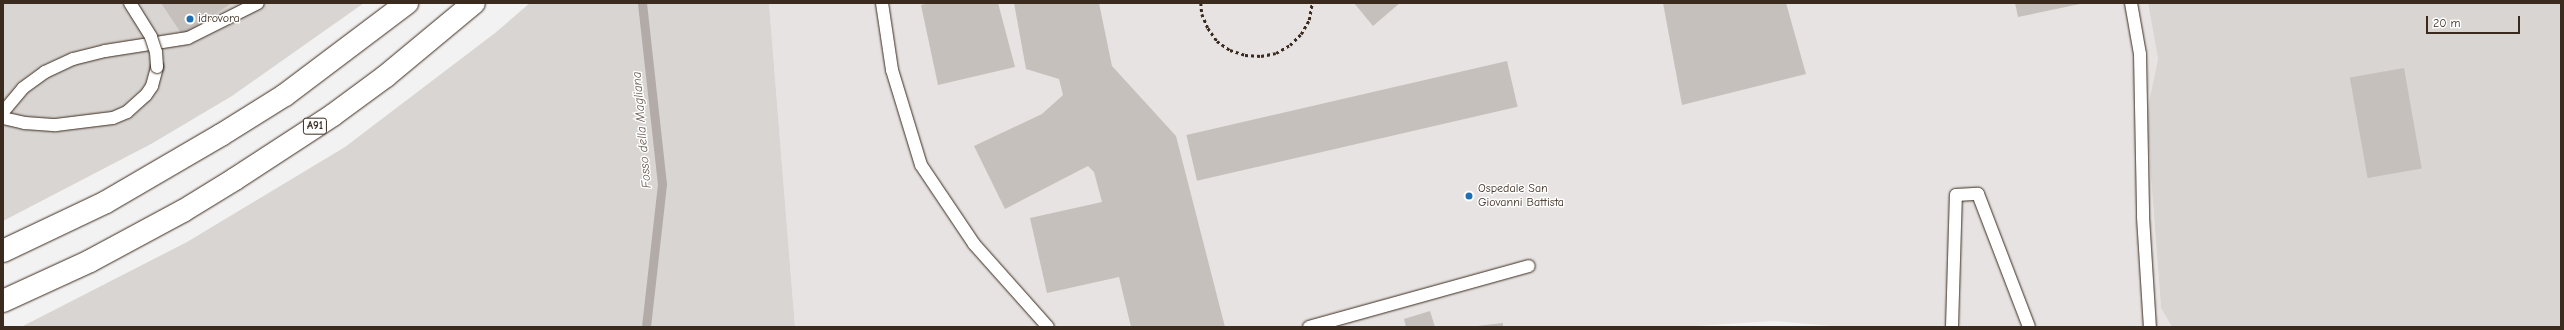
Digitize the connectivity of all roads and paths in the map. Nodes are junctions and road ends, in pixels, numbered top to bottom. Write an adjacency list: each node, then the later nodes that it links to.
1 (130, 3): 10 (lane, bridge)
2 (258, 3): 9 (lane)
3 (407, 3): 11 (highway)
4 (474, 3): 13 (highway, A91)
5 (882, 3): 14 (lane)
6 (1201, 3): 7 (path)
7 (1312, 3)
8 (2131, 3): 18 (lane)
9 (3, 112)
10 (3, 118)
11 (3, 251)
12 (1529, 266): 15 (lane)
13 (3, 301)
14 (1048, 327)
15 (1309, 327)
16 (1952, 327): 17 (lane)
17 (2029, 327)
18 (2150, 327)

